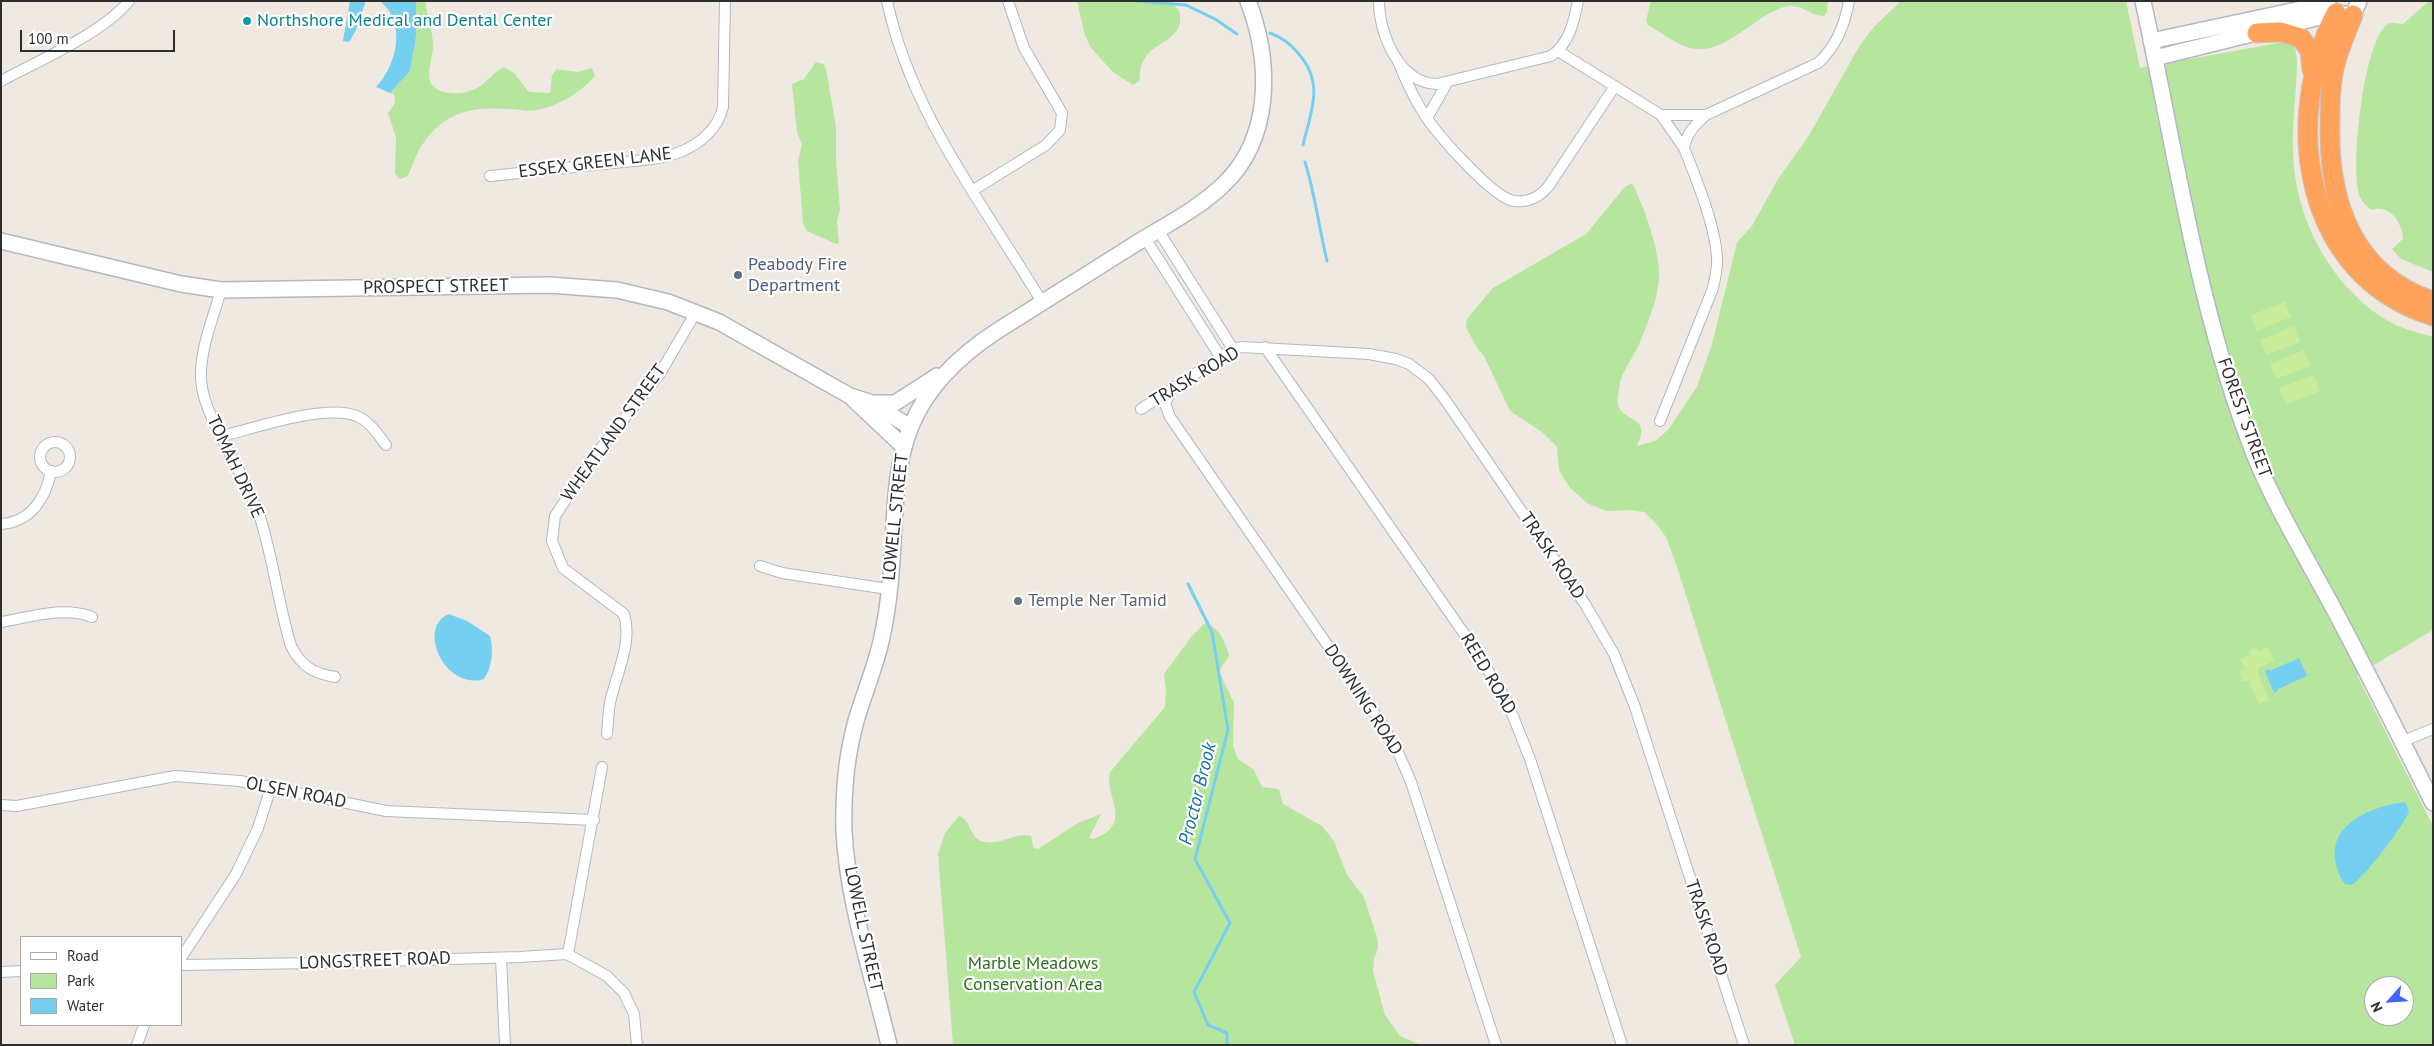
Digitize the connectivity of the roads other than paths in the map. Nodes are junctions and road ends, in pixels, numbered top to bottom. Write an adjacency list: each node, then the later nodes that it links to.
1 (129, 1): 18 (street)
2 (725, 1): 26 (street, ESSEX GREEN LANE)
3 (887, 1): 27 (street)
4 (1008, 1): 27 (street)
5 (1248, 1): 28 (street, LOWELL STREET)
6 (1379, 1): 17 (street)
7 (1578, 1): 15 (street)
8 (1849, 1): 23 (street)
9 (2143, 1): 14 (street, FOREST STREET)
10 (2295, 1): 12 (street)
11 (2347, 8): 12 (street); 13 (street); 21 (highway); 31 (highway)
12 (2242, 21): 14 (street)
13 (2256, 34): 16 (street); 21 (highway)
14 (2151, 41): 16 (street, FOREST STREET)
15 (1558, 51): 19 (street); 20 (street)
16 (2155, 58): 57 (street, FOREST STREET)
17 (1397, 59): 19 (street); 24 (street)
18 (1, 81)
19 (1447, 83): 24 (street)
20 (1615, 86): 22 (street); 24 (street)
21 (2311, 90): 34 (highway)
22 (1662, 115): 23 (street); 25 (street)
23 (1706, 115): 25 (street)
24 (1427, 118)
25 (1684, 148): 43 (street)
26 (490, 176)
27 (972, 190): 32 (street)
28 (1152, 234): 32 (street, LOWELL STREET); 36 (street); 37 (street)
29 (1, 241): 30 (street, PROSPECT STREET)
30 (221, 290): 33 (street, PROSPECT STREET); 45 (street, TOMAH DRIVE)
31 (2433, 301)
32 (1042, 302): 38 (street, LOWELL STREET)
33 (696, 312): 40 (street, PROSPECT STREET); 56 (street, WHEATLAND STREET)
34 (2433, 316)
35 (1265, 347): 36 (street, TRASK ROAD); 75 (street, REED ROAD); 76 (street, TRASK ROAD)
36 (1233, 349): 37 (street, TRASK ROAD)
37 (1221, 358): 39 (street, TRASK ROAD)
38 (950, 367): 41 (street); 44 (street, LOWELL STREET)
39 (1171, 391): 42 (street, TRASK ROAD); 74 (street, DOWNING ROAD)
40 (850, 396): 41 (street, PROSPECT STREET); 47 (street, PROSPECT STREET)
41 (872, 403): 44 (street, PROSPECT STREET)
42 (1141, 409)
43 (1660, 421)
44 (910, 427): 47 (street, LOWELL STREET)
45 (222, 436): 46 (street); 54 (street, TOMAH DRIVE)
46 (386, 445)
47 (902, 446): 51 (street, LOWELL STREET)
48 (51, 472): 49 (street)
49 (1, 524)
50 (760, 566): 51 (street)
51 (888, 589): 73 (street, LOWELL STREET)
52 (92, 617): 53 (street)
53 (1, 622)
54 (335, 677)
55 (2433, 729): 57 (street)
56 (607, 734)
57 (2403, 741): 60 (street, FOREST STREET)
58 (602, 767): 62 (street)
59 (271, 787): 61 (street, OLSEN ROAD); 62 (street, OLSEN ROAD); 64 (street)
60 (2433, 804)
61 (1, 806)
62 (594, 820): 63 (street)
63 (568, 954): 65 (street, LONGSTREET ROAD); 72 (street)
64 (182, 956)
65 (501, 958): 66 (street, LONGSTREET ROAD); 71 (street)
66 (182, 965)
67 (20, 971): 68 (street)
68 (1, 972)
69 (144, 1026): 70 (street)
70 (137, 1045)
71 (505, 1045)
72 (637, 1045)
73 (889, 1045)
74 (1496, 1045)
75 (1622, 1045)
76 (1744, 1045)

